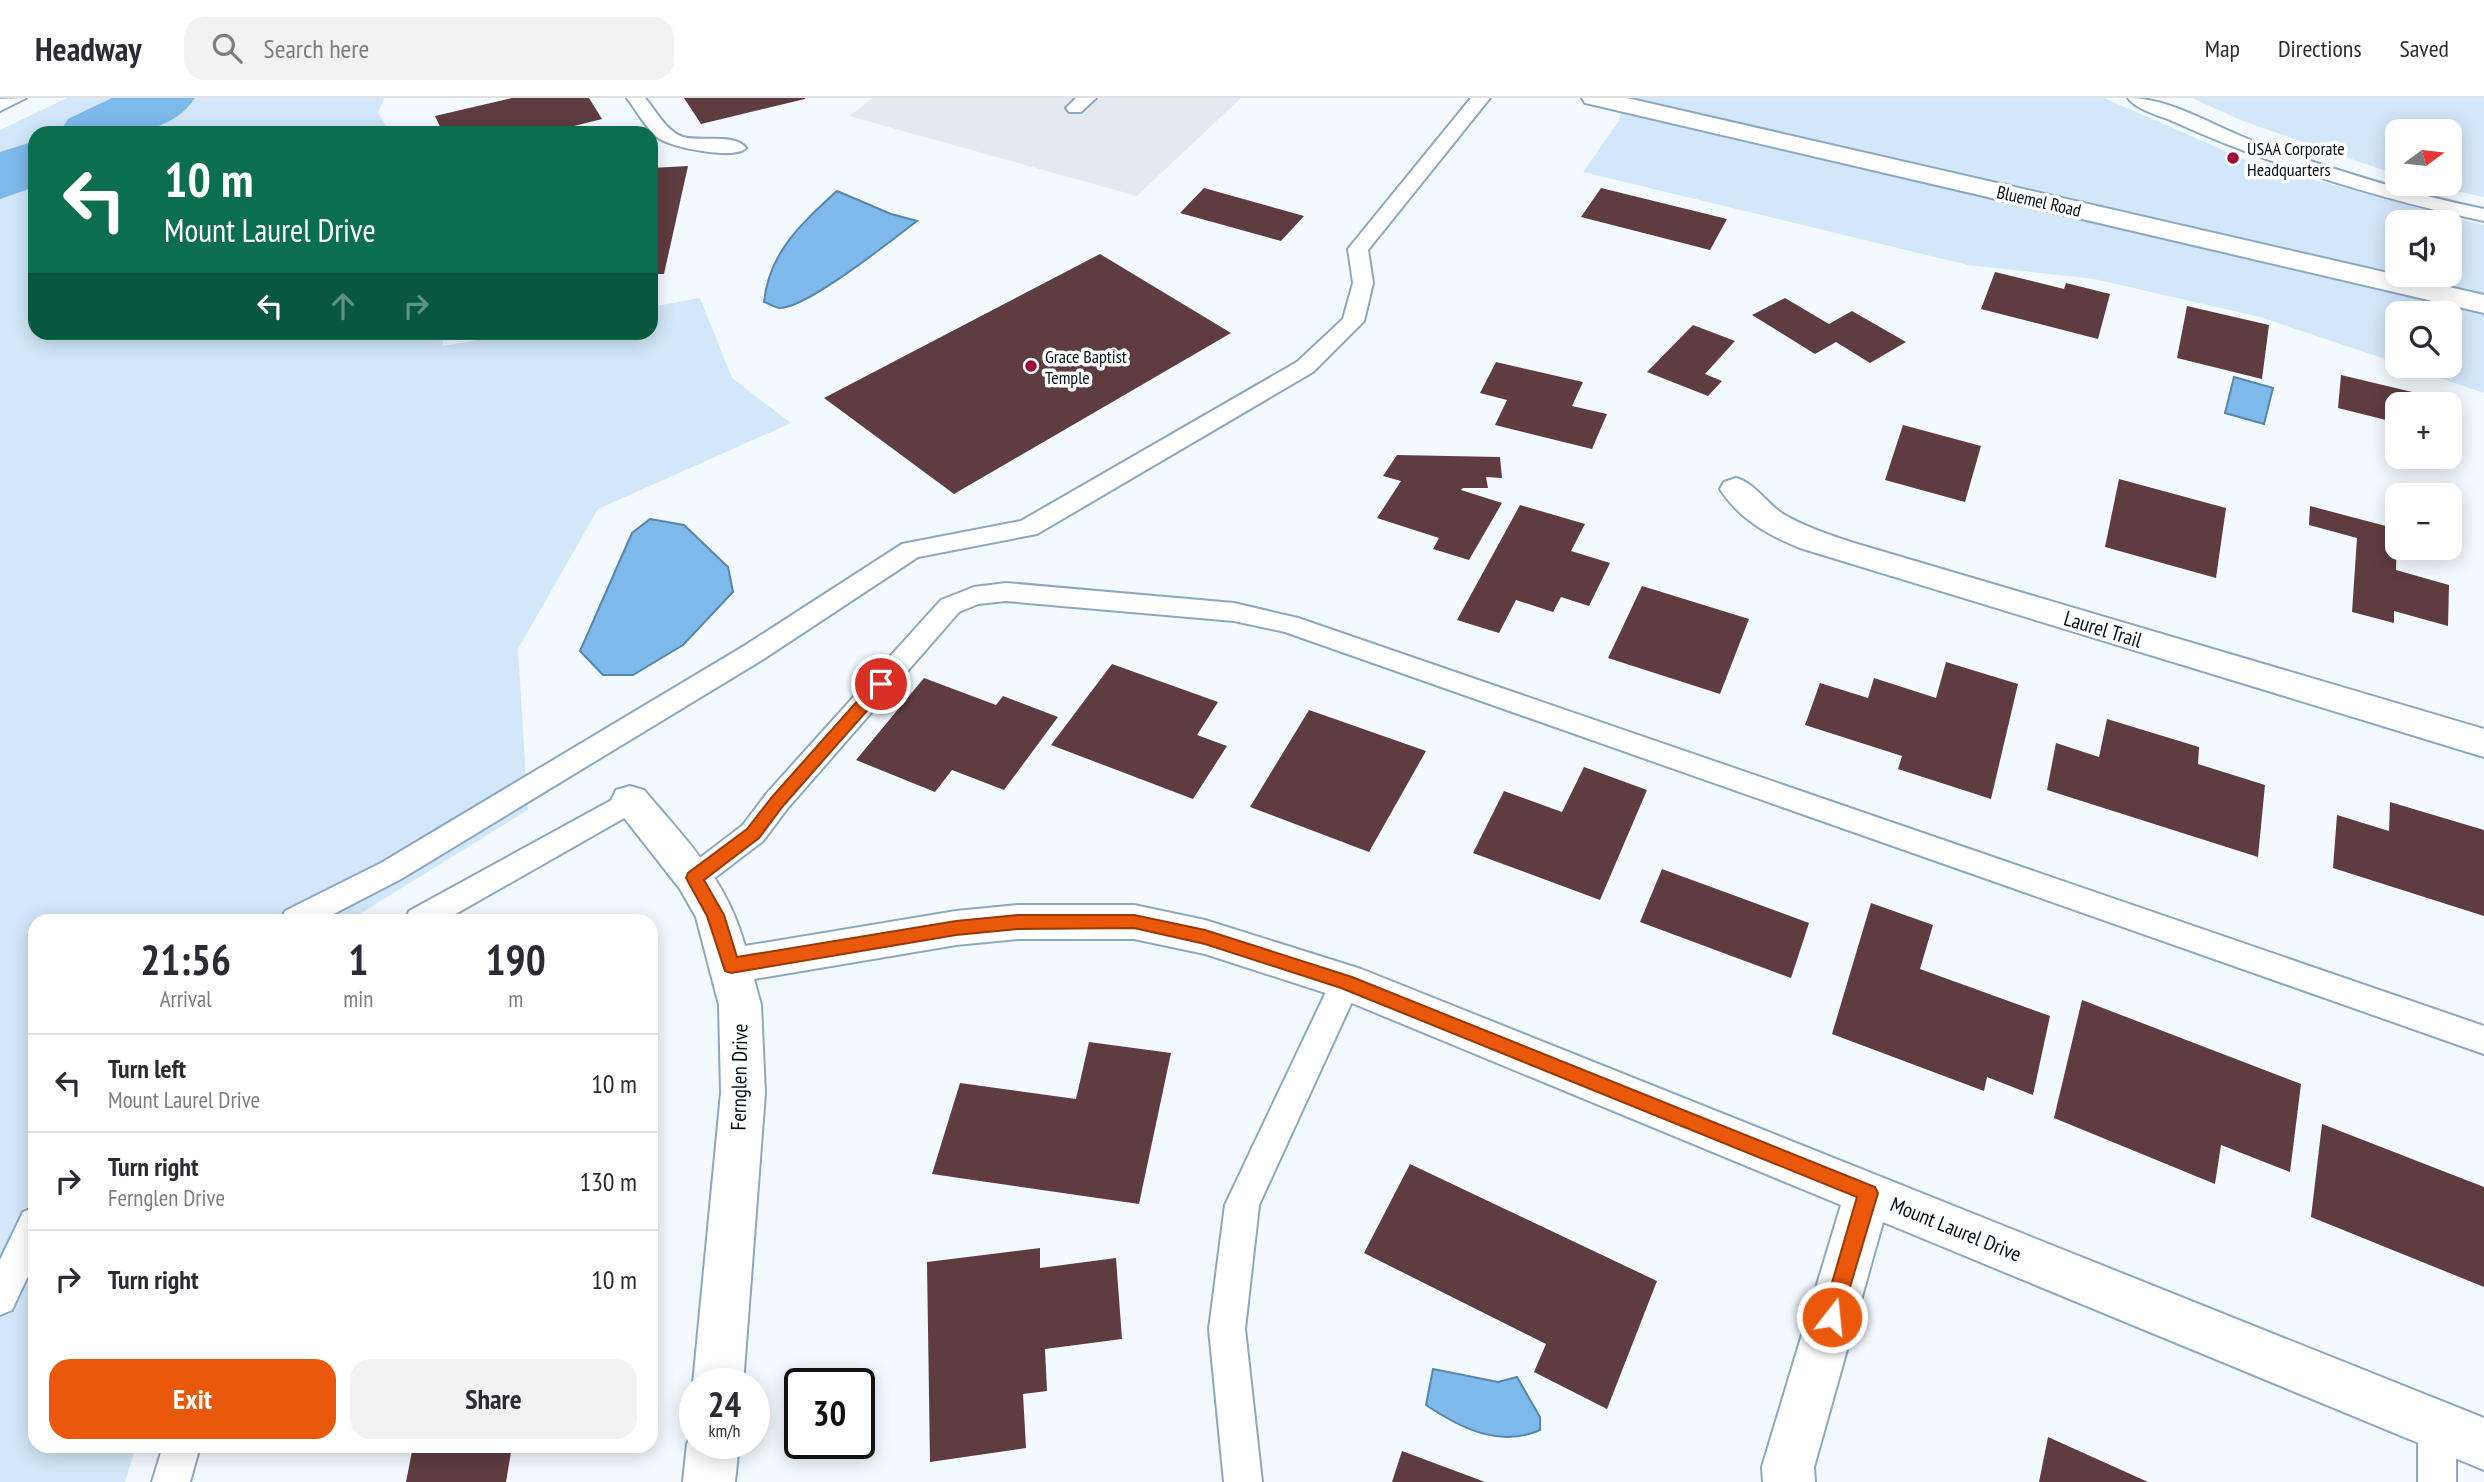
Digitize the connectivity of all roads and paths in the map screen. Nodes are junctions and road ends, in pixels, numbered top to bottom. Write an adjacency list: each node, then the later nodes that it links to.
1 (17, 98): 6 (lane)
2 (636, 98): 7 (lane)
3 (1481, 98): 16 (lane)
4 (1594, 98): 11 (street, Bluemel Road)
5 (2137, 98): 10 (lane)
6 (0, 106)
7 (652, 126)
8 (658, 135): 9 (lane)
9 (737, 148)
10 (2484, 215)
11 (2484, 304)
12 (1736, 489): 13 (street, Laurel Trail)
13 (2484, 743)
14 (631, 801): 15 (street, Fernglen Drive); 17 (lane)
15 (694, 878): 18 (street, Fernglen Drive); 20 (lane)
16 (308, 914)
17 (431, 914)
18 (731, 966): 19 (street, Mount Laurel Drive); 24 (street, Fernglen Drive)
19 (1346, 982): 21 (street, Mount Laurel Drive); 31 (lane)
20 (2484, 1040)
21 (1868, 1193): 25 (street, Mount Laurel Drive); 32 (street)
22 (28, 1238): 23 (lane)
23 (0, 1298)
24 (719, 1368)
25 (2437, 1426): 26 (street, Mount Laurel Drive); 33 (lane)
26 (2484, 1444)
27 (180, 1453): 29 (lane)
28 (711, 1459): 30 (street)
29 (172, 1482)
30 (709, 1482)
31 (1243, 1482)
32 (1789, 1482)
33 (2437, 1482)

